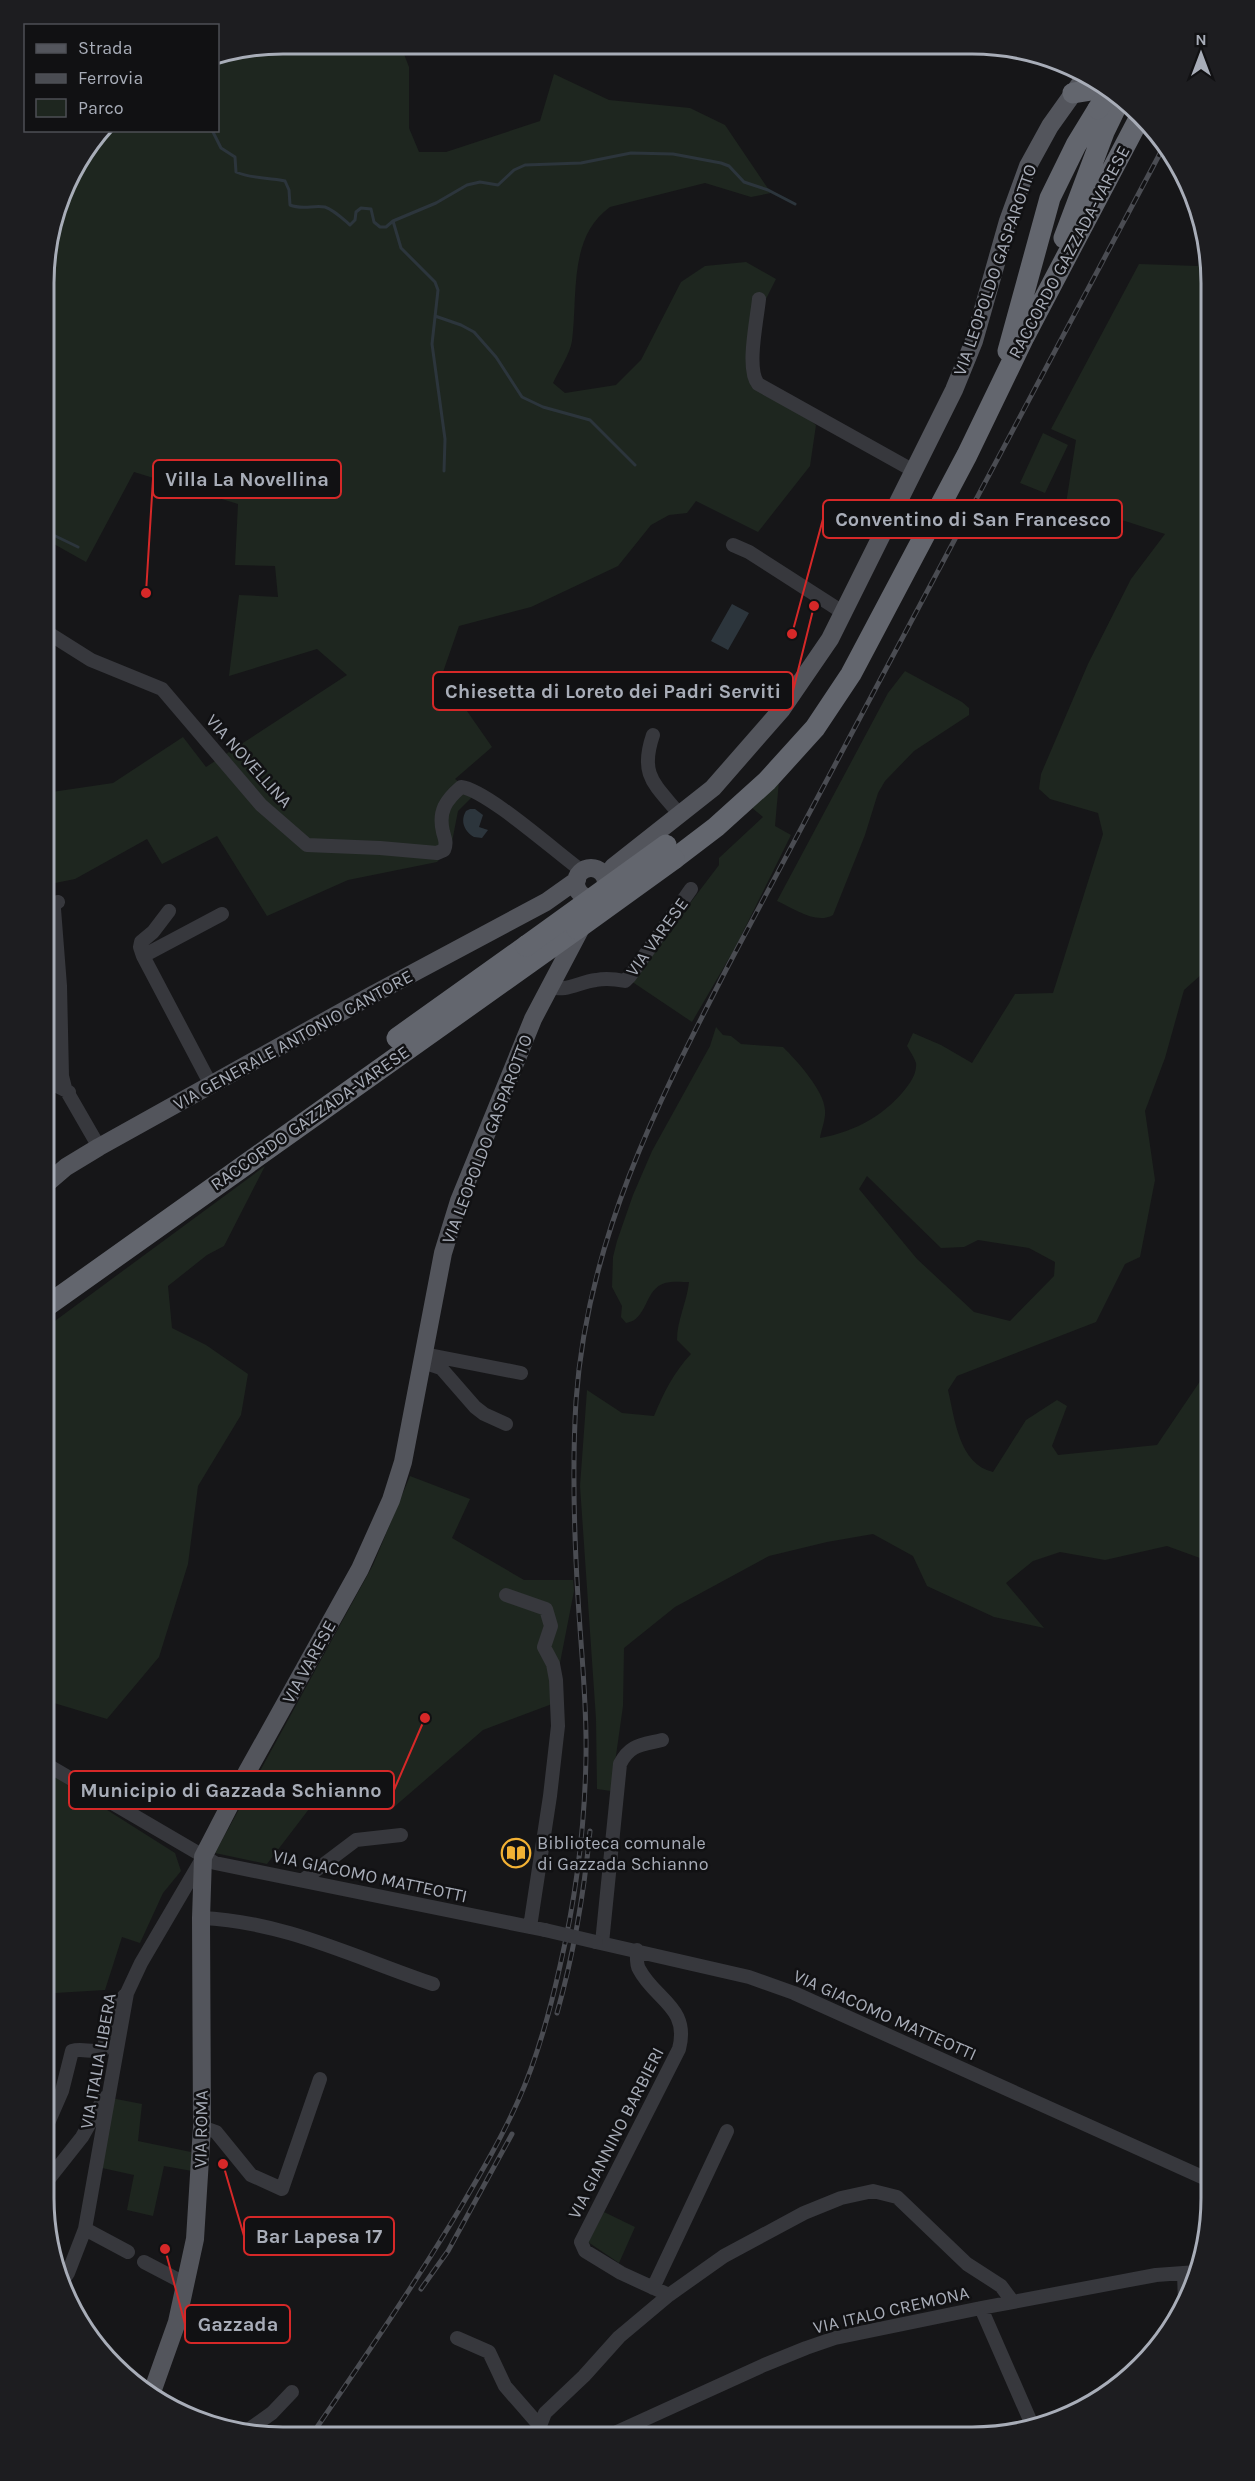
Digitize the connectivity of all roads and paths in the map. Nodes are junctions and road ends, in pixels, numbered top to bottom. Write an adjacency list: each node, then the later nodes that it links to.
1 (1081, 82): 3 (main road, VIA LEOPOLDO GASPAROTTO)
2 (1094, 90): 3 (highway)
3 (1073, 93): 9 (main road, VIA LEOPOLDO GASPAROTTO)
4 (1108, 99): 8 (highway, RACCORDO GAZZADA-VARESE)
5 (1109, 100): 8 (highway)
6 (1136, 124): 8 (highway, RACCORDO GAZZADA-VARESE)
7 (759, 299): 9 (street)
8 (1016, 343): 15 (highway, RACCORDO GAZZADA-VARESE)
9 (914, 471): 11 (main road, VIA LEOPOLDO GASPAROTTO)
10 (733, 545): 11 (street)
11 (844, 613): 14 (main road, VIA LEOPOLDO GASPAROTTO)
12 (54, 637): 16 (street, VIA NOVELLINA)
13 (653, 735): 14 (street)
14 (680, 815): 16 (main road, VIA LEOPOLDO GASPAROTTO)
15 (670, 852): 21 (highway, RACCORDO GAZZADA-VARESE, bridge); 22 (highway, RACCORDO GAZZADA-VARESE, bridge)
16 (593, 882): 21 (main road, VIA LEOPOLDO GASPAROTTO); 27 (main road, VIA GENERALE ANTONIO CANTORE)
17 (692, 889): 25 (street, VIA VARESE)
18 (58, 902): 28 (street)
19 (169, 911): 23 (street)
20 (222, 914): 23 (street)
21 (578, 930): 22 (highway, RACCORDO GAZZADA-VARESE, bridge); 24 (highway, RACCORDO GAZZADA-VARESE); 25 (main road, VIA LEOPOLDO GASPAROTTO)
22 (526, 946): 24 (highway, RACCORDO GAZZADA-VARESE)
23 (142, 956): 27 (street)
24 (498, 975): 31 (highway, RACCORDO GAZZADA-VARESE); 32 (highway, RACCORDO GAZZADA-VARESE)
25 (550, 987): 33 (main road, VIA LEOPOLDO GASPAROTTO)
26 (54, 1084): 28 (street)
27 (211, 1085): 29 (main road, VIA GENERALE ANTONIO CANTORE)
28 (69, 1092): 29 (street)
29 (99, 1147): 30 (main road, VIA GENERALE ANTONIO CANTORE)
30 (54, 1177)
31 (54, 1286)
32 (54, 1301)
33 (424, 1358): 34 (street); 35 (street); 36 (main road, VIA LEOPOLDO GASPAROTTO)
34 (521, 1373)
35 (507, 1424)
36 (403, 1462): 41 (main road, VIA VARESE)
37 (506, 1594): 44 (street)
38 (662, 1740): 45 (street)
39 (54, 1769): 41 (street, VIA GIACOMO MATTEOTTI)
40 (401, 1835): 42 (street)
41 (203, 1857): 42 (street, VIA GIACOMO MATTEOTTI); 43 (main road, VIA ROMA); 48 (street, VIA ITALIA LIBERA)
42 (303, 1880): 44 (street, VIA GIACOMO MATTEOTTI)
43 (201, 1918): 47 (street); 52 (main road, VIA ROMA)
44 (530, 1927): 45 (street, VIA GIACOMO MATTEOTTI, bridge)
45 (599, 1942): 46 (street, VIA GIACOMO MATTEOTTI)
46 (637, 1950): 55 (street, VIA GIACOMO MATTEOTTI); 62 (street, VIA GIANNINO BARBIERI)
47 (433, 1984)
48 (127, 1993): 50 (street, VIA ITALIA LIBERA); 51 (street)
49 (320, 2079): 52 (street)
50 (108, 2091): 54 (street); 56 (street, VIA ITALIA LIBERA)
51 (54, 2109)
52 (202, 2127): 61 (main road, VIA ROMA)
53 (727, 2131): 62 (street)
54 (54, 2172)
55 (1201, 2176)
56 (86, 2229): 57 (street); 60 (street, VIA ITALIA LIBERA)
57 (128, 2252)
58 (144, 2262): 61 (street)
59 (1189, 2272): 64 (street, VIA ITALO CREMONA)
60 (67, 2274)
61 (186, 2284): 67 (main road, VIA ROMA)
62 (653, 2288): 63 (street, VIA GIANNINO BARBIERI)
63 (669, 2295): 64 (street); 72 (street)
64 (1013, 2302): 65 (street, VIA ITALO CREMONA)
65 (981, 2308): 69 (street); 73 (street, VIA ITALO CREMONA)
66 (457, 2338): 71 (street)
67 (154, 2387)
68 (291, 2392): 70 (street)
69 (1030, 2419)
70 (255, 2425)
71 (533, 2427)
72 (539, 2427)
73 (628, 2427)

